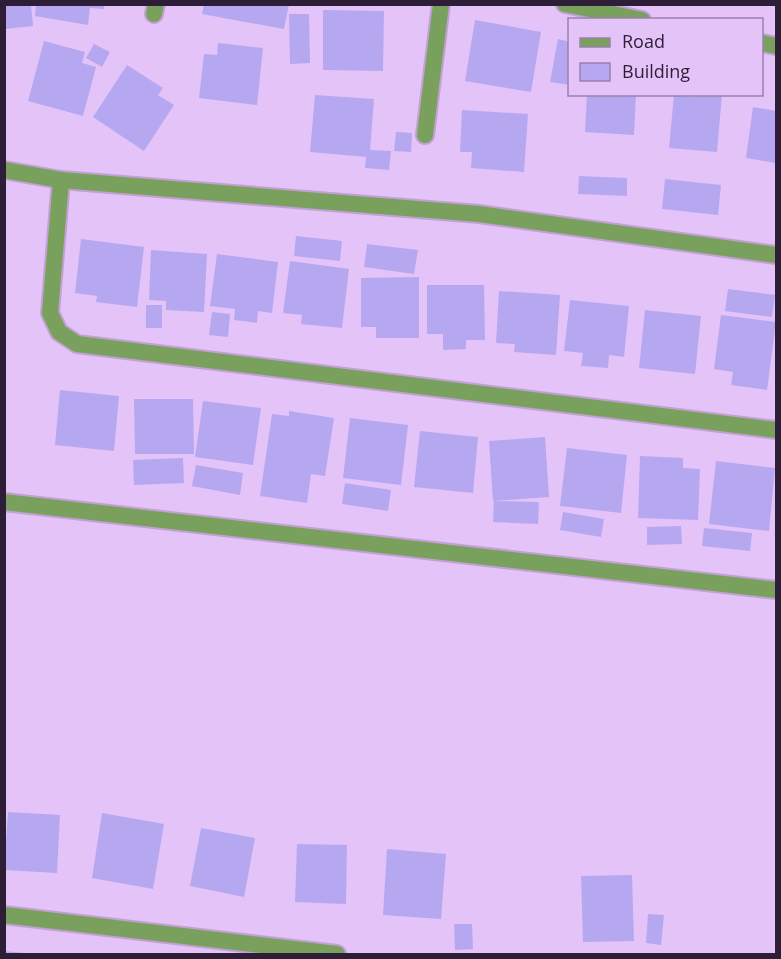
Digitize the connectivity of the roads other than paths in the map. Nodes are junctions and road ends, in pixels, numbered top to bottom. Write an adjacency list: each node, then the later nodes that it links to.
1 (441, 4): 4 (street)
2 (565, 4): 3 (street)
3 (632, 18)
4 (424, 135)
5 (4, 170): 6 (street)
6 (61, 180): 7 (street); 8 (street)
7 (777, 255)
8 (777, 430)
9 (4, 502): 10 (street)
10 (777, 590)
11 (4, 915): 12 (street)
12 (275, 951): 13 (street)
13 (337, 954)

